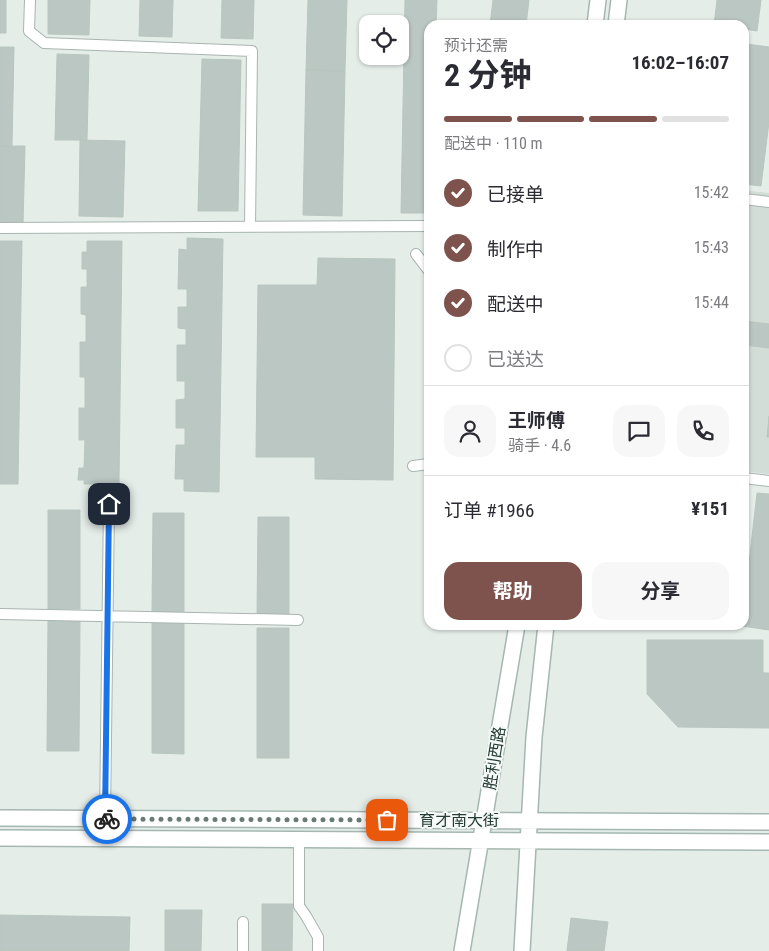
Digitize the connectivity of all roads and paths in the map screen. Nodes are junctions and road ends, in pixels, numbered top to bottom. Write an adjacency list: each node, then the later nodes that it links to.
1 (30, 0): 9 (lane)
2 (598, 0): 4 (main road)
3 (619, 0): 5 (main road)
4 (596, 20)
5 (617, 20)
6 (749, 200): 7 (lane)
7 (769, 202)
8 (424, 226): 9 (lane)
9 (250, 227): 10 (lane)
10 (0, 228)
11 (416, 254): 12 (lane)
12 (424, 264)
13 (424, 465): 14 (lane)
14 (413, 466)
15 (749, 479): 16 (lane)
16 (769, 481)
17 (109, 504): 19 (lane)
18 (0, 614): 19 (lane)
19 (108, 616): 20 (lane); 24 (lane)
20 (298, 620)
21 (516, 630): 25 (main road, 胜利西路)
22 (545, 630): 26 (main road)
23 (0, 818): 24 (main road, 育才南大街)
24 (105, 819): 25 (main road, 育才南大街)
25 (484, 820): 26 (main road, 育才南大街); 30 (main road, 胜利西路)
26 (529, 821): 27 (main road, 育才南大街); 31 (main road)
27 (769, 822)
28 (0, 838): 29 (main road, 育才南大街)
29 (299, 840): 30 (main road, 育才南大街); 35 (lane)
30 (481, 841): 31 (main road, 育才南大街); 36 (main road, 胜利西路)
31 (528, 841): 32 (main road, 育才南大街); 37 (main road)
32 (769, 842)
33 (243, 922): 34 (lane)
34 (243, 951)
35 (318, 951)
36 (462, 951)
37 (522, 951)

